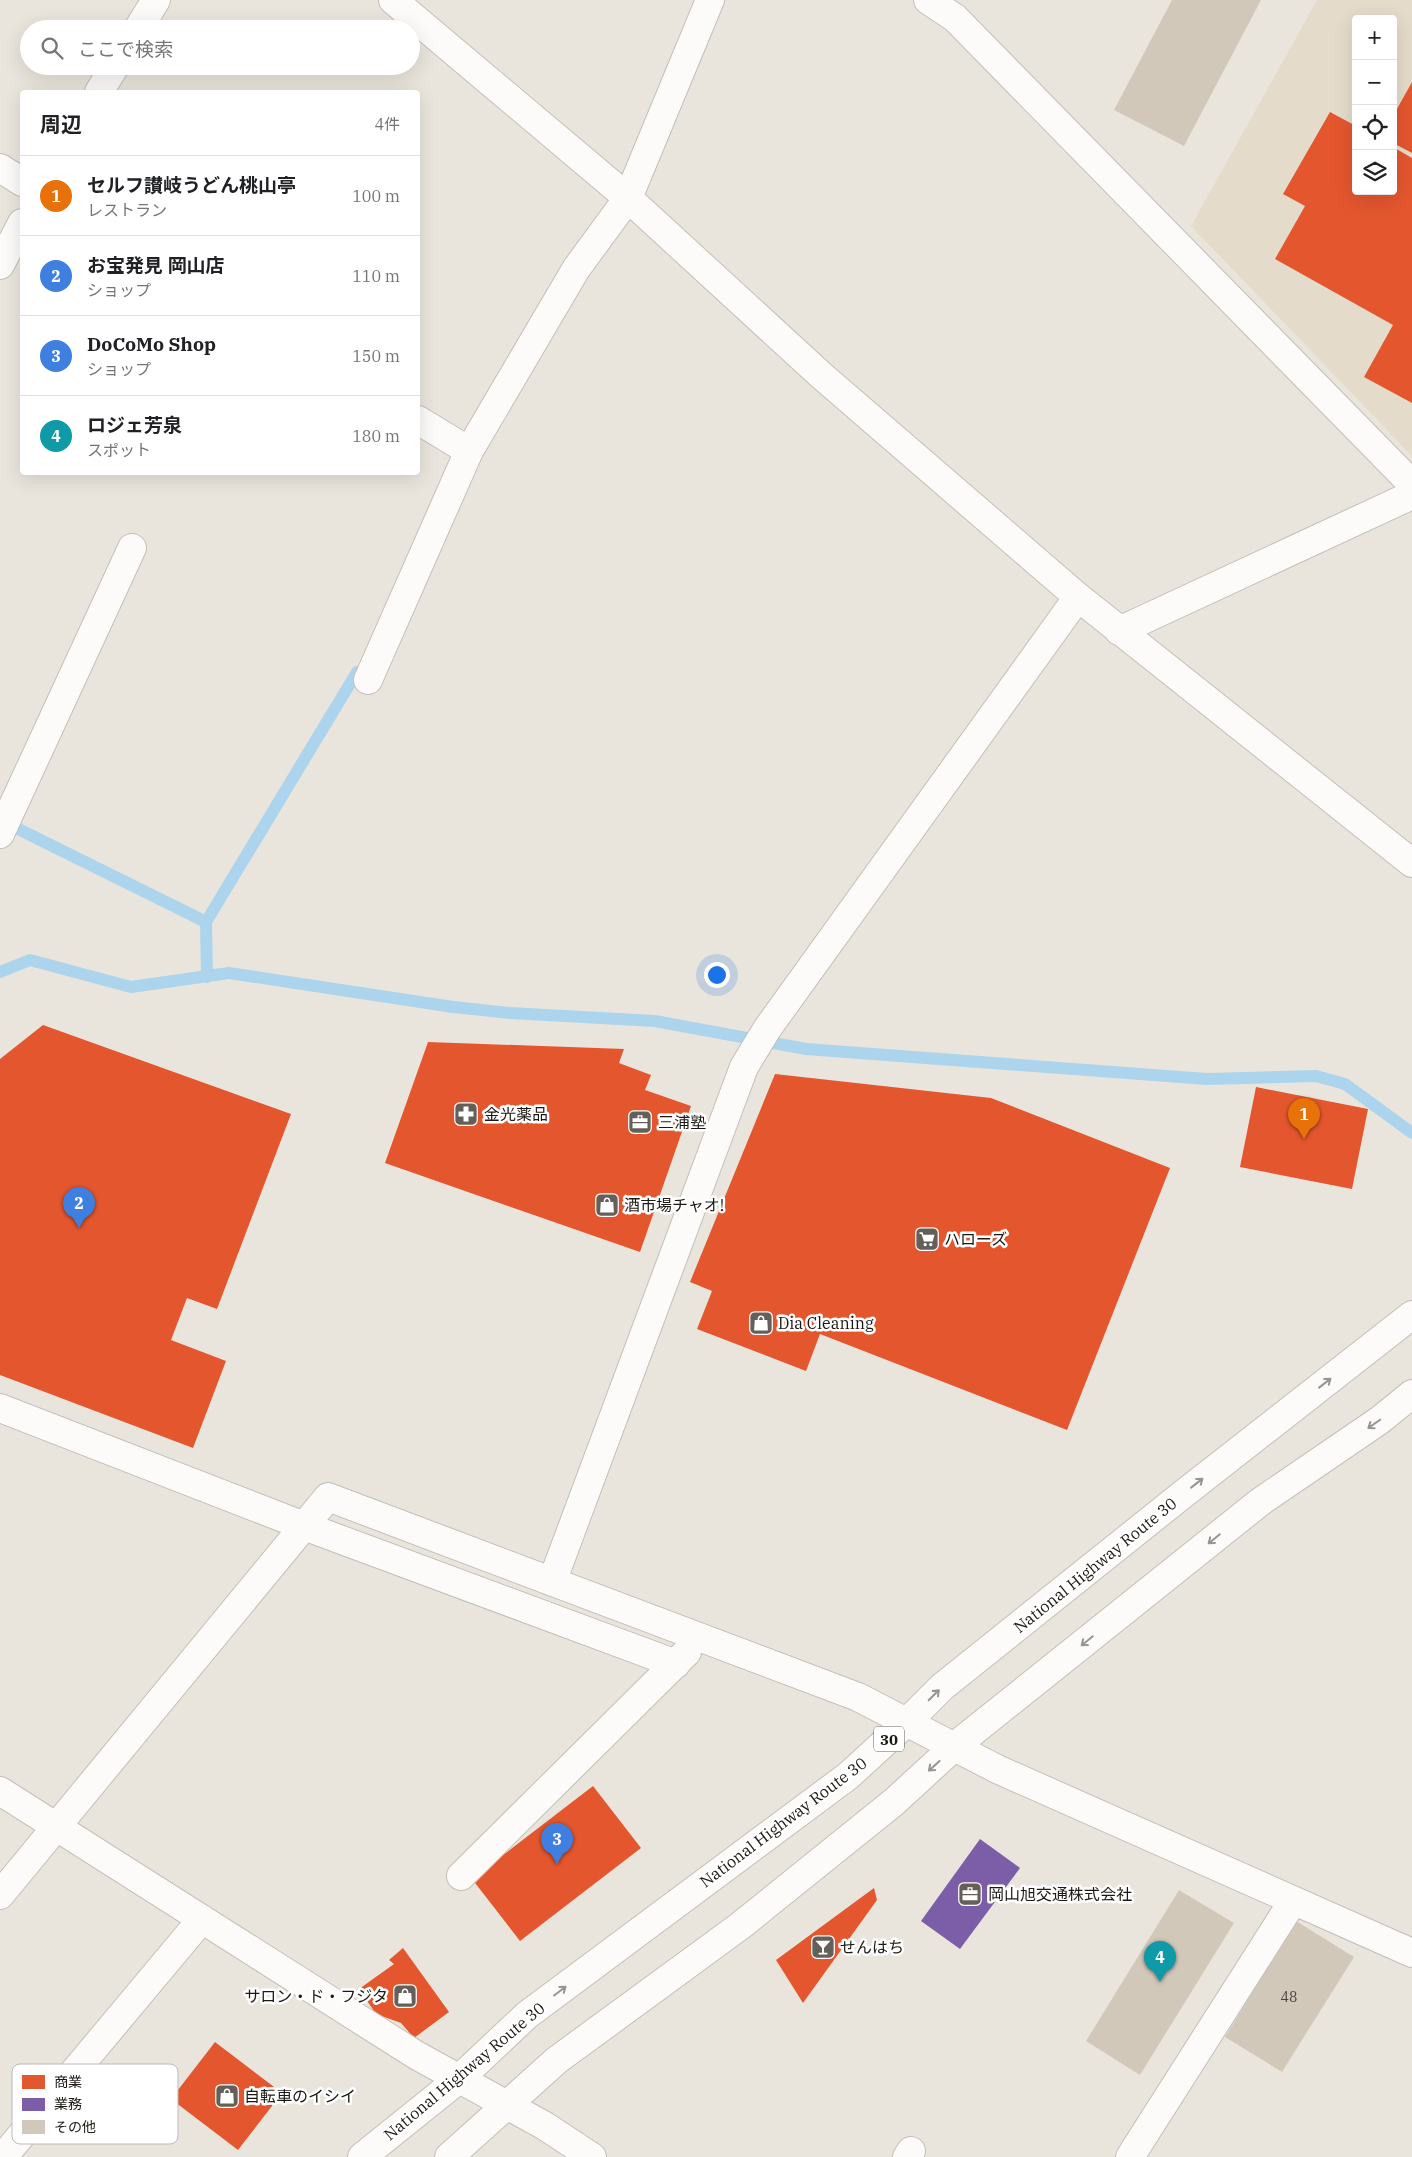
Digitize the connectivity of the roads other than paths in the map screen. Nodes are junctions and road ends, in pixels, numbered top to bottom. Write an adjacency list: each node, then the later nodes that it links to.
1 (156, 0): 5 (main road)
2 (393, 0): 6 (main road)
3 (710, 0): 12 (main road)
4 (928, 0): 17 (main road)
5 (144, 20)
6 (417, 20)
7 (420, 23): 12 (main road)
8 (109, 75): 9 (main road)
9 (100, 90)
10 (0, 168): 11 (main road)
11 (20, 181)
12 (628, 198): 16 (main road); 20 (main road)
13 (20, 227): 14 (main road)
14 (0, 265)
15 (420, 421): 16 (main road)
16 (469, 451): 22 (main road)
17 (1412, 484)
18 (1412, 495): 21 (main road)
19 (132, 548): 23 (main road)
20 (1078, 596): 21 (main road); 29 (main road)
21 (1119, 631): 24 (main road)
22 (368, 680)
23 (4, 827)
24 (1412, 863)
25 (1412, 1316): 32 (main road, National Highway Route 30 / 30, one-way to 25)
26 (1412, 1394): 33 (main road, one-way to 33)
27 (0, 1408): 28 (main road)
28 (304, 1526): 29 (main road); 31 (main road); 35 (main road)
29 (552, 1582): 30 (main road)
30 (700, 1637): 31 (main road); 32 (main road)
31 (676, 1664): 36 (main road)
32 (907, 1722): 33 (main road); 42 (main road, National Highway Route 30 / 30, one-way to 32)
33 (955, 1746): 38 (main road); 43 (main road, one-way to 43)
34 (0, 1791): 35 (main road)
35 (57, 1826): 37 (main road); 39 (main road)
36 (461, 1876)
37 (0, 1895)
38 (1293, 1900): 40 (main road); 49 (main road)
39 (202, 1918): 41 (main road); 42 (main road)
40 (1412, 1953)
41 (80, 2064)
42 (459, 2079): 43 (main road); 46 (main road, National Highway Route 30 / 30)
43 (507, 2106): 47 (main road); 48 (main road)
44 (14, 2144): 45 (main road)
45 (3, 2157)
46 (362, 2157)
47 (449, 2157)
48 (592, 2157)
49 (1130, 2157)

